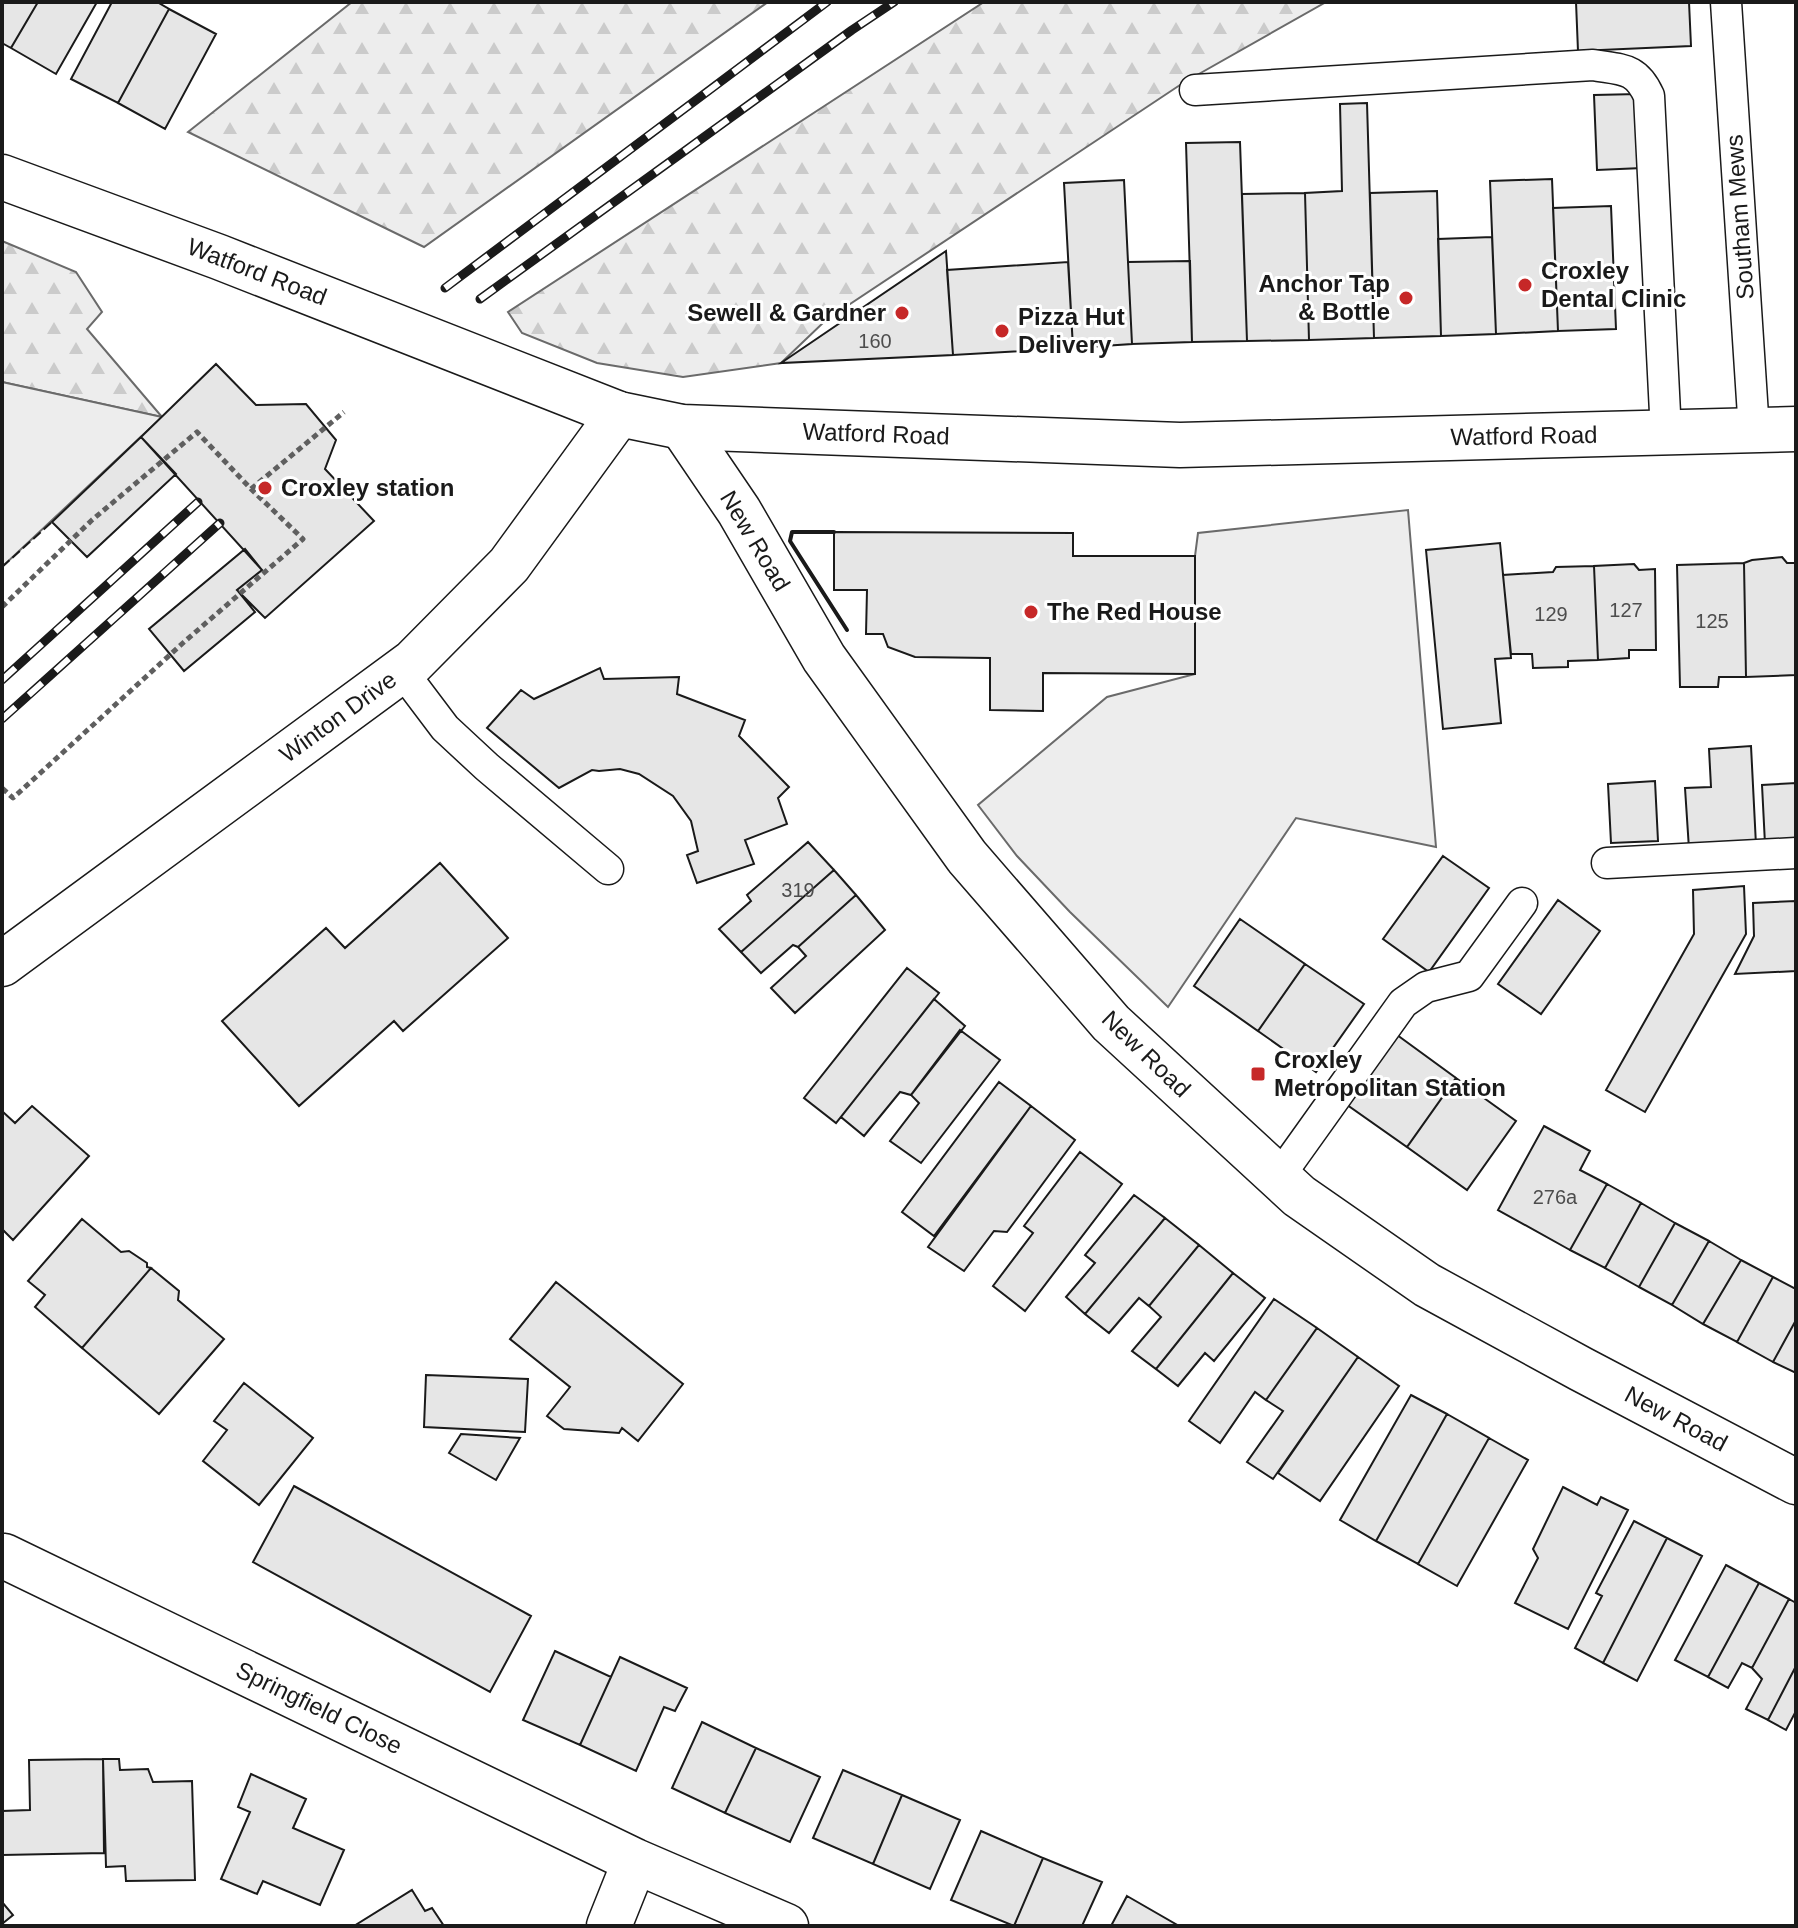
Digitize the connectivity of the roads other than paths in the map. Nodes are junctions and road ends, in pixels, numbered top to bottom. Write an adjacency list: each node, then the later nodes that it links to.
1 (1726, 2): 6 (lane, Southam Mews)
2 (1195, 90): 7 (lane)
3 (2, 177): 4 (street, Watford Road)
4 (619, 414): 5 (street, Watford Road); 8 (street, Winton Drive)
5 (682, 427): 7 (street, Watford Road); 14 (street, New Road)
6 (1775, 430): 7 (street, Watford Road)
7 (1666, 433)
8 (402, 671): 11 (lane); 13 (street, Winton Drive)
9 (1796, 853): 10 (lane)
10 (1607, 863)
11 (608, 869)
12 (1522, 903): 14 (lane)
13 (2, 964)
14 (1278, 1178): 15 (street, New Road)
15 (1796, 1482)
16 (3, 1554): 17 (street, Springfield Close)
17 (635, 1861): 18 (street); 19 (street, Springfield Close)
18 (609, 1926)
19 (786, 1926)

